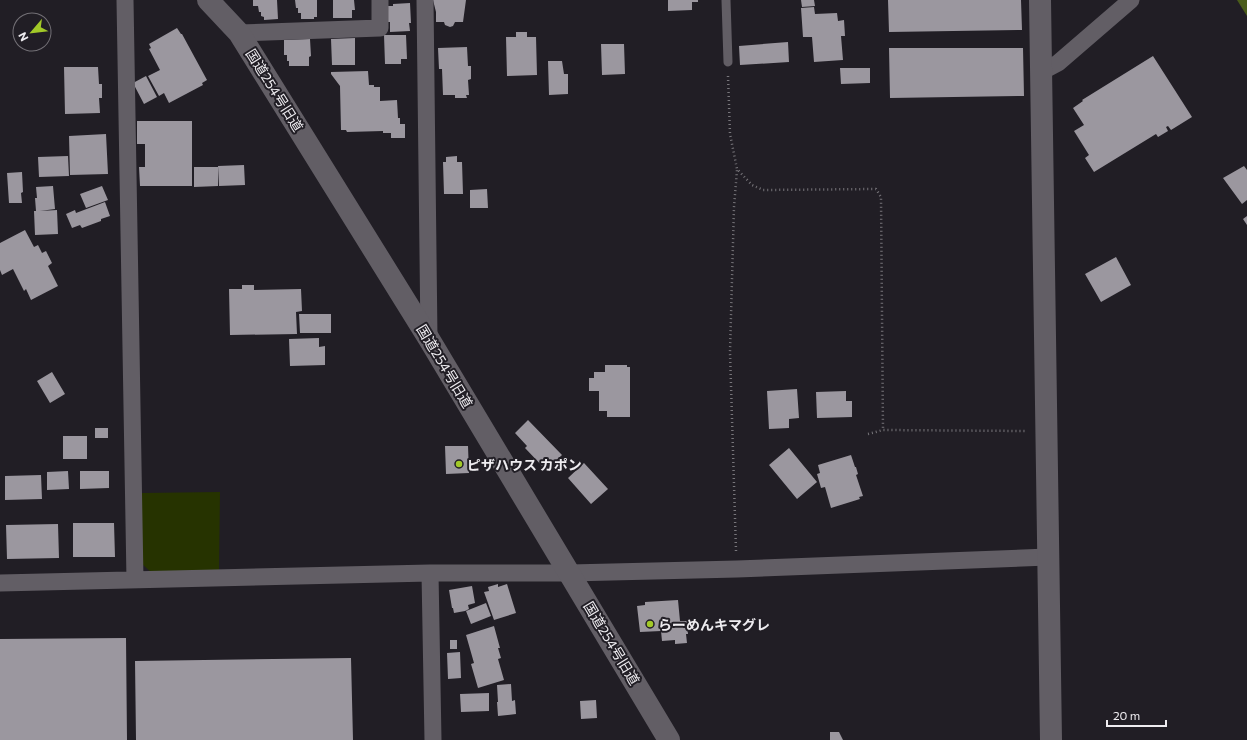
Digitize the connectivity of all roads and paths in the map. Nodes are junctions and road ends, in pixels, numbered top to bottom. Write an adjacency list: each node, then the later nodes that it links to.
1 (125, 0): 20 (street)
2 (208, 0): 8 (street, 国道254号旧道)
3 (380, 0): 8 (street)
4 (425, 0): 12 (street)
5 (726, 0): 9 (lane)
6 (1040, 0): 10 (street)
7 (1131, 0): 10 (street)
8 (239, 33): 12 (street, 国道254号旧道)
9 (728, 62): 11 (path)
10 (1041, 72): 14 (street)
11 (737, 170): 13 (path); 17 (path)
12 (429, 339): 19 (street, 国道254号旧道)
13 (883, 430): 14 (path); 15 (path)
14 (1046, 431): 16 (street)
15 (868, 434)
16 (1048, 557): 17 (street); 24 (street)
17 (737, 569): 19 (street)
18 (430, 573): 19 (street); 20 (street); 22 (street)
19 (570, 573): 23 (street, 国道254号旧道)
20 (135, 580): 21 (street)
21 (0, 583)
22 (433, 740)
23 (669, 740)
24 (1051, 740)

